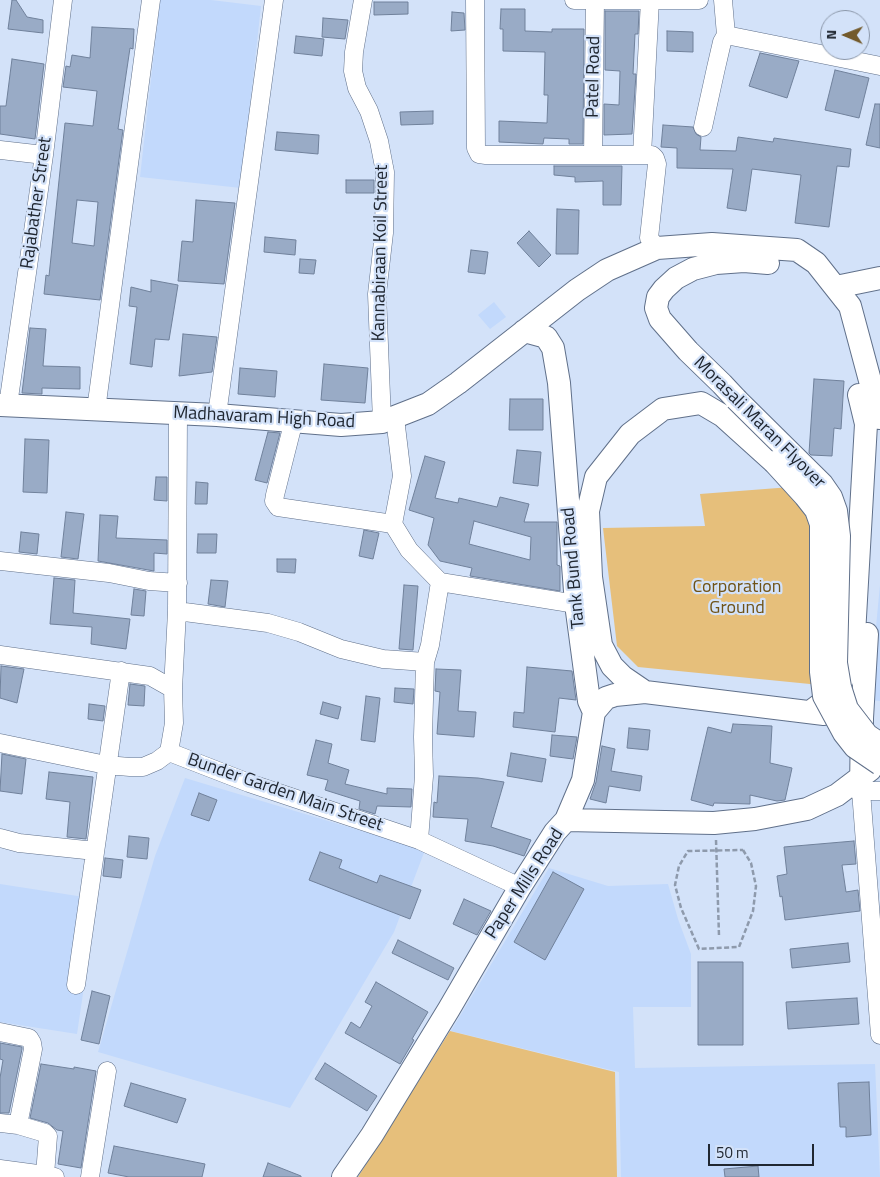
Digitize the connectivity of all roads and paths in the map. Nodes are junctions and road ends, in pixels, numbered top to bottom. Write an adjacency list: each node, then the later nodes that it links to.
1 (63, 0): 16 (street, Rajabather Street)
2 (151, 0): 25 (street)
3 (274, 0): 27 (street)
4 (363, 0): 30 (street, Kannabiraan Koil Street)
5 (475, 0): 17 (street)
6 (574, 0): 7 (street)
7 (595, 0): 8 (street); 17 (street, Patel Road)
8 (650, 0): 9 (street); 18 (street)
9 (699, 0)
10 (704, 0): 11 (street)
11 (723, 1): 12 (street)
12 (726, 35): 13 (street); 14 (street)
13 (880, 66)
14 (703, 127)
15 (0, 150): 16 (street)
16 (44, 155): 24 (street, Rajabather Street)
17 (593, 155): 18 (street)
18 (642, 155): 19 (street)
19 (657, 248): 20 (main road); 23 (main road, Madhavaram High Road)
20 (816, 263): 22 (main road); 45 (main road, Morasali Maran Flyover, bridge)
21 (880, 278): 22 (main road)
22 (839, 291): 28 (main road); 44 (main road)
23 (524, 331): 30 (main road, Madhavaram High Road); 36 (main road, Tank Bund Road)
24 (4, 405): 25 (main road, Madhavaram High Road)
25 (96, 410): 26 (main road, Madhavaram High Road)
26 (178, 413): 27 (main road, Madhavaram High Road); 35 (street, Bunder Garden Main Street)
27 (217, 415): 29 (main road, Madhavaram High Road)
28 (880, 418)
29 (294, 420): 30 (main road, Madhavaram High Road); 32 (street)
30 (389, 420): 32 (street, Kannabiraan Koil Street)
31 (880, 439): 45 (main road)
32 (392, 524): 34 (street)
33 (0, 561): 35 (street)
34 (440, 582): 36 (street); 39 (street)
35 (178, 583): 37 (street, Bunder Garden Main Street)
36 (576, 604): 43 (main road, Tank Bund Road)
37 (177, 611): 39 (street); 41 (street, Bunder Garden Main Street)
38 (0, 655): 40 (street)
39 (425, 662): 54 (street)
40 (121, 671): 41 (street); 49 (street)
41 (173, 688): 47 (street, Bunder Garden Main Street)
42 (645, 692): 43 (main road); 44 (main road); 48 (main road, Morasali Maran Flyover, bridge)
43 (594, 712): 51 (main road, Tank Bund Road)
44 (810, 712): 45 (main road)
45 (865, 730): 50 (main road)
46 (0, 743): 49 (street)
47 (169, 752): 49 (street); 54 (street, Bunder Garden Main Street)
48 (880, 763): 50 (main road, Paper Mills Road)
49 (106, 765): 55 (street)
50 (868, 786): 52 (main road, Paper Mills Road); 61 (street)
51 (566, 820): 52 (main road, Paper Mills Road); 57 (main road, Paper Mills Road)
52 (714, 823): 56 (path)
53 (0, 838): 55 (street)
54 (419, 840): 57 (street, Bunder Garden Main Street)
55 (95, 851): 59 (street)
56 (717, 851): 56 (path); 58 (path)
57 (520, 887): 68 (main road, Paper Mills Road)
58 (719, 936)
59 (76, 985)
60 (0, 1032): 64 (street)
61 (880, 1035)
62 (107, 1071): 67 (street)
63 (0, 1123): 64 (street)
64 (18, 1125): 66 (street)
65 (0, 1168): 66 (street)
66 (50, 1176)
67 (90, 1177)
68 (342, 1177)

